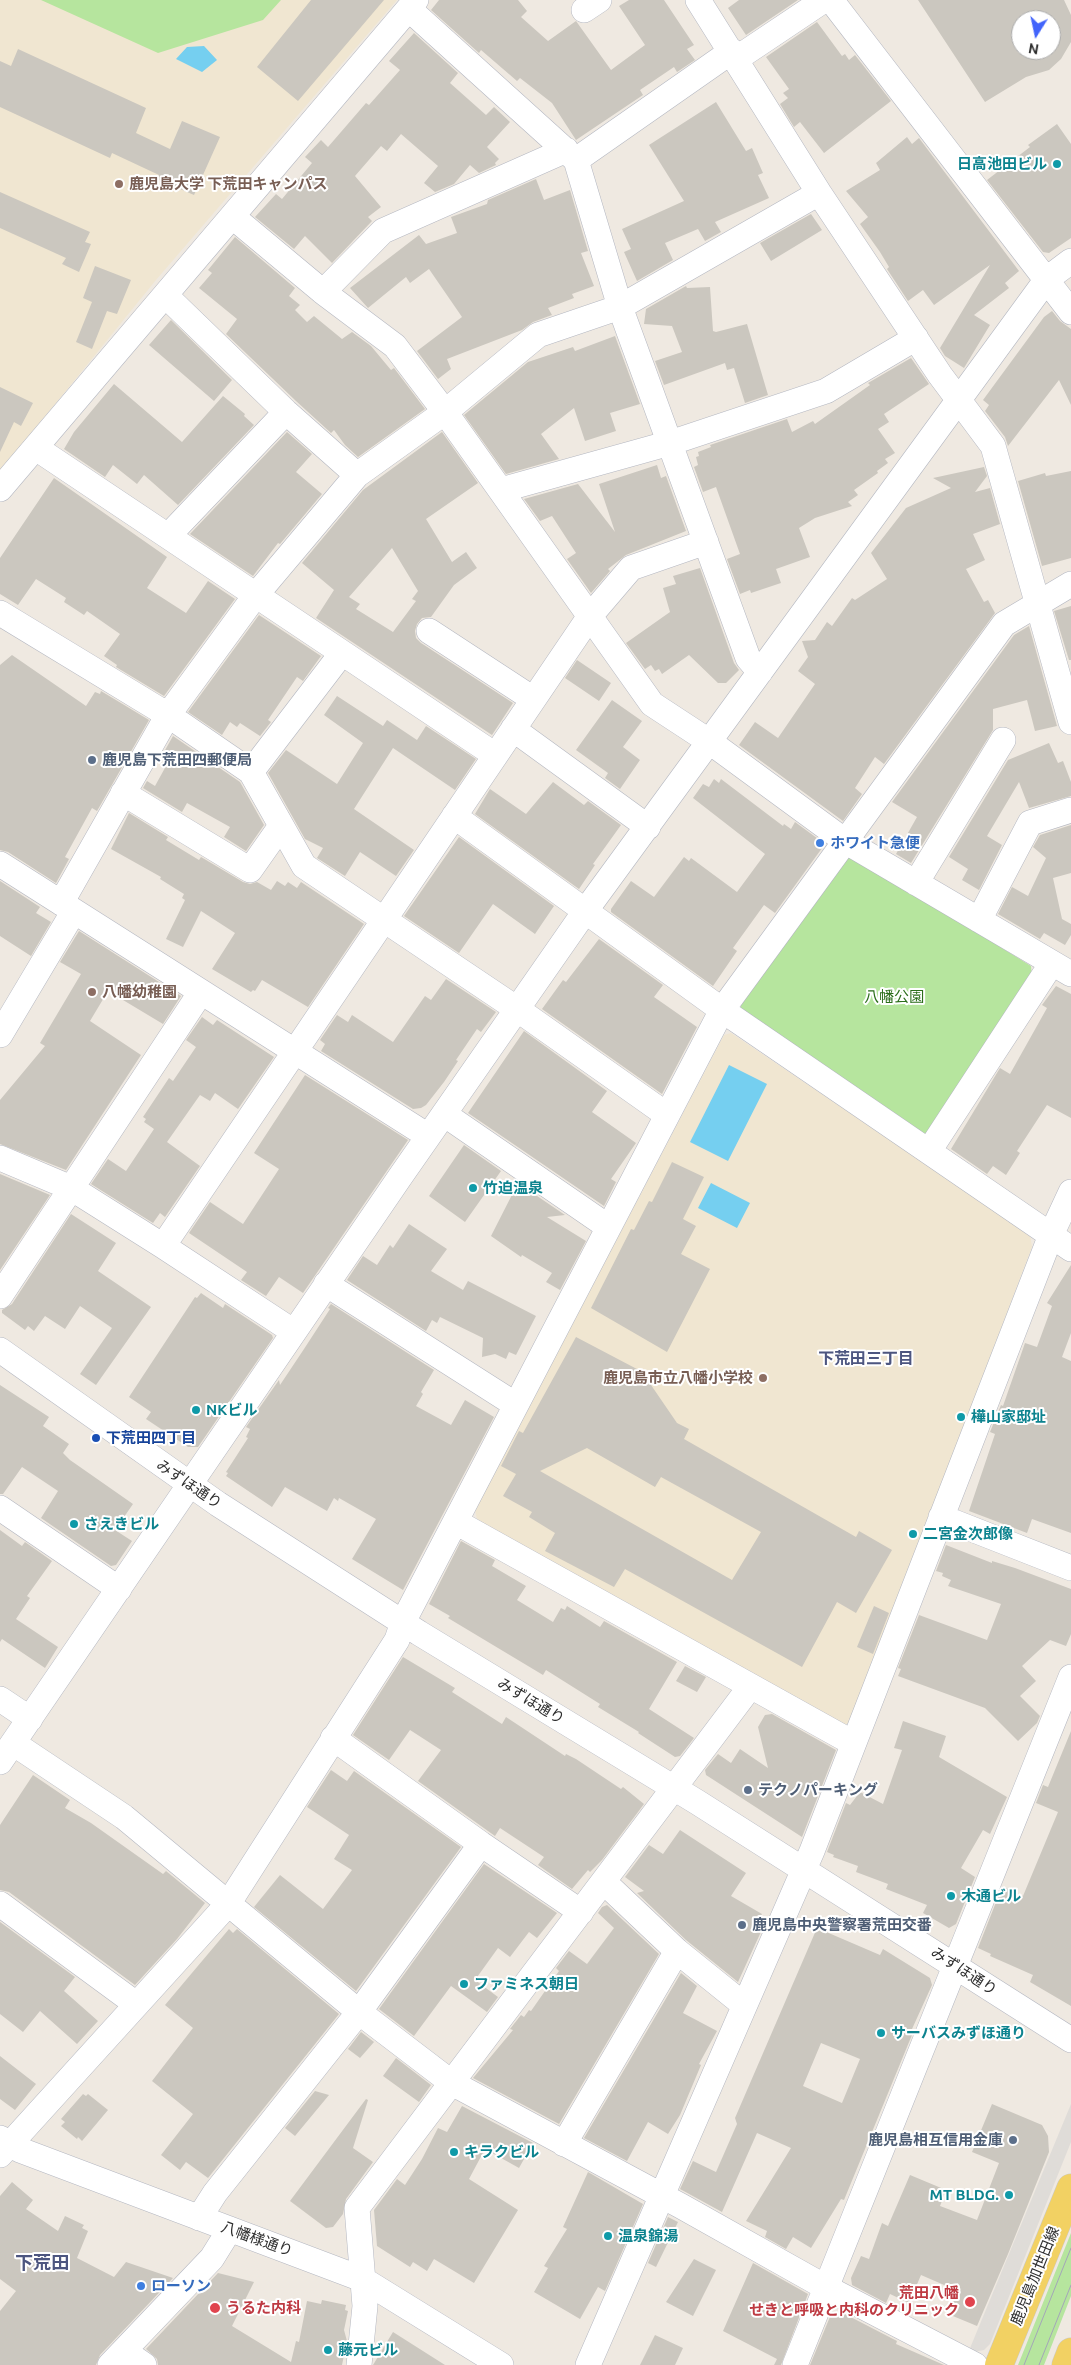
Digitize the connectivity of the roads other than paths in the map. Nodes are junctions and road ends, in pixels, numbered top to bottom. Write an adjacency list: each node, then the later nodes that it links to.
1 (698, 0): 5 (street)
2 (824, 0): 5 (street)
3 (830, 0): 10 (street)
4 (412, 4): 6 (street); 8 (street)
5 (734, 55): 6 (street); 7 (street)
6 (571, 155): 11 (street); 13 (street)
7 (819, 192): 13 (street); 15 (street)
8 (232, 217): 11 (street); 12 (street)
9 (1071, 261): 10 (street)
10 (1046, 279): 14 (street); 16 (street)
11 (324, 292): 18 (street)
12 (166, 296): 17 (street); 20 (street)
13 (620, 307): 18 (street); 19 (street)
14 (1071, 312)
15 (916, 338): 16 (street); 19 (street)
16 (958, 400): 28 (street); 33 (street)
17 (286, 412): 21 (street); 24 (street)
18 (445, 412): 21 (street); 23 (street)
19 (670, 442): 23 (street); 25 (street)
20 (36, 448): 22 (street); 24 (street)
21 (357, 475): 27 (street)
22 (0, 489)
23 (501, 490): 30 (street)
24 (168, 536): 27 (street)
25 (706, 542): 30 (street); 33 (street)
26 (1071, 584): 28 (street)
27 (255, 596): 32 (street); 35 (street)
28 (1037, 603): 36 (street); 47 (street)
29 (0, 613): 35 (street)
30 (590, 616): 34 (street); 39 (street)
31 (429, 631): 34 (street)
32 (342, 653): 40 (street); 41 (street)
33 (760, 672): 39 (street)
34 (533, 699): 37 (street)
35 (168, 715): 41 (street); 42 (street)
36 (1071, 722)
37 (513, 729): 40 (street); 46 (street)
38 (1003, 740): 49 (street)
39 (710, 742): 46 (street); 47 (street)
40 (496, 755): 44 (street)
41 (251, 772): 45 (street)
42 (123, 793): 45 (street); 50 (street)
43 (1071, 810): 53 (street)
44 (454, 816): 51 (street); 52 (street)
45 (281, 826): 52 (street)
46 (648, 826): 51 (street)
47 (845, 840): 49 (street); 57 (street)
48 (0, 864): 50 (street)
49 (916, 883): 53 (street)
50 (67, 907): 55 (street); 58 (street)
51 (586, 910): 56 (street); 57 (street)
52 (384, 919): 56 (street); 59 (street)
53 (979, 920): 54 (street)
54 (1061, 969): 63 (street)
55 (201, 992): 59 (street); 65 (street)
56 (517, 1008): 60 (street); 61 (street)
57 (722, 1010): 61 (street); 63 (street)
58 (0, 1035)
59 (295, 1052): 62 (street); 69 (street)
60 (444, 1114): 62 (street); 67 (street)
61 (667, 1115): 67 (street)
62 (428, 1136): 71 (street)
63 (929, 1152): 68 (street)
64 (0, 1158): 65 (street)
65 (70, 1188): 69 (street); 72 (street)
66 (1071, 1192): 68 (street)
67 (607, 1226): 75 (street)
68 (1051, 1235): 70 (street); 78 (street)
69 (163, 1246): 73 (street)
70 (1071, 1249)
71 (326, 1284): 73 (street); 75 (street)
72 (0, 1296)
73 (294, 1332): 76 (street)
74 (0, 1350): 76 (street, みずほ通り)
75 (516, 1406): 79 (street)
76 (191, 1486): 81 (street); 82 (street, みずほ通り)
77 (0, 1508): 81 (street)
78 (941, 1516): 80 (street); 88 (street)
79 (456, 1522): 82 (street); 84 (street)
80 (1071, 1568)
81 (119, 1589): 86 (street)
82 (403, 1622): 87 (street); 90 (street, みずほ通り)
83 (1071, 1677): 98 (street)
84 (750, 1687): 88 (street); 90 (street)
85 (0, 1699): 86 (street)
86 (30, 1719): 89 (street)
87 (333, 1738): 91 (street); 95 (street)
88 (852, 1743): 92 (street)
89 (7, 1753): 95 (street)
90 (675, 1788): 92 (street, みずほ通り); 93 (street)
91 (481, 1844): 96 (street); 101 (street)
92 (804, 1870): 98 (street, みずほ通り); 100 (street)
93 (604, 1882): 96 (street); 97 (street)
94 (0, 1904): 99 (street)
95 (228, 1904): 99 (street); 101 (street)
96 (581, 1912): 103 (street)
97 (677, 1951): 100 (street); 104 (street)
98 (955, 1965): 102 (street, みずほ通り); 111 (street)
99 (136, 2004): 105 (street)
100 (744, 2005): 107 (street)
101 (359, 2012): 103 (street); 108 (street)
102 (1071, 2040)
103 (452, 2083): 104 (street); 110 (street)
104 (564, 2144): 107 (street)
105 (3, 2146): 108 (street, 八幡様通り)
106 (1071, 2188): 120 (main road, 鹿児島加世田線)
107 (663, 2198): 111 (street); 117 (street)
108 (199, 2218): 109 (street, 八幡様通り)
109 (230, 2230): 110 (street, 八幡様通り); 113 (street)
110 (362, 2278): 115 (street); 116 (street, 八幡様通り)
111 (827, 2288): 118 (street); 119 (street)
112 (1071, 2352): 121 (main road)
113 (117, 2358): 114 (street)
114 (144, 2365)
115 (359, 2365)
116 (501, 2365)
117 (588, 2365)
118 (795, 2365)
119 (975, 2365)
120 (999, 2365)
121 (1066, 2365)

